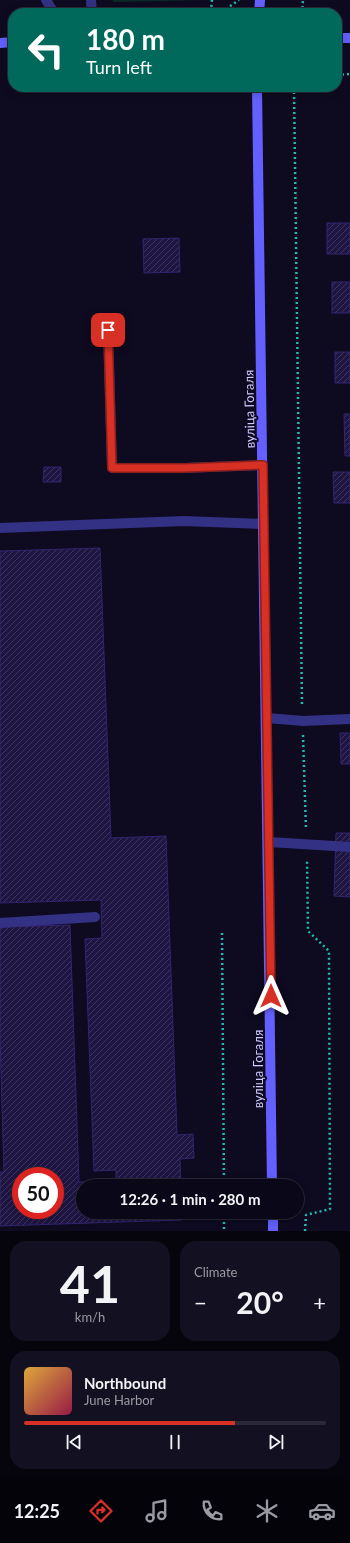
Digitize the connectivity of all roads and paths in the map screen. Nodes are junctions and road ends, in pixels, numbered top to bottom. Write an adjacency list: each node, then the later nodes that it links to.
1 (239, 0): 2 (path)
2 (227, 8)
3 (257, 92): 6 (main road, вуліца Гогаля)
4 (294, 92): 11 (path)
5 (108, 330): 6 (lane)
6 (263, 465): 7 (main road, вуліца Гогаля)
7 (264, 524): 8 (lane); 9 (main road, вуліца Гогаля)
8 (0, 528)
9 (267, 718): 11 (lane); 12 (main road, вуліца Гогаля)
10 (350, 719): 11 (lane)
11 (303, 721): 13 (path)
12 (269, 842): 13 (lane); 19 (main road, вуліца Гогаля)
13 (307, 844): 14 (lane); 24 (path)
14 (350, 847)
15 (95, 917): 16 (lane)
16 (0, 923)
17 (222, 933): 18 (path)
18 (224, 1179)
19 (272, 1179)
20 (224, 1219): 22 (path)
21 (273, 1219): 23 (main road)
22 (224, 1231)
23 (273, 1231)
24 (305, 1231)

